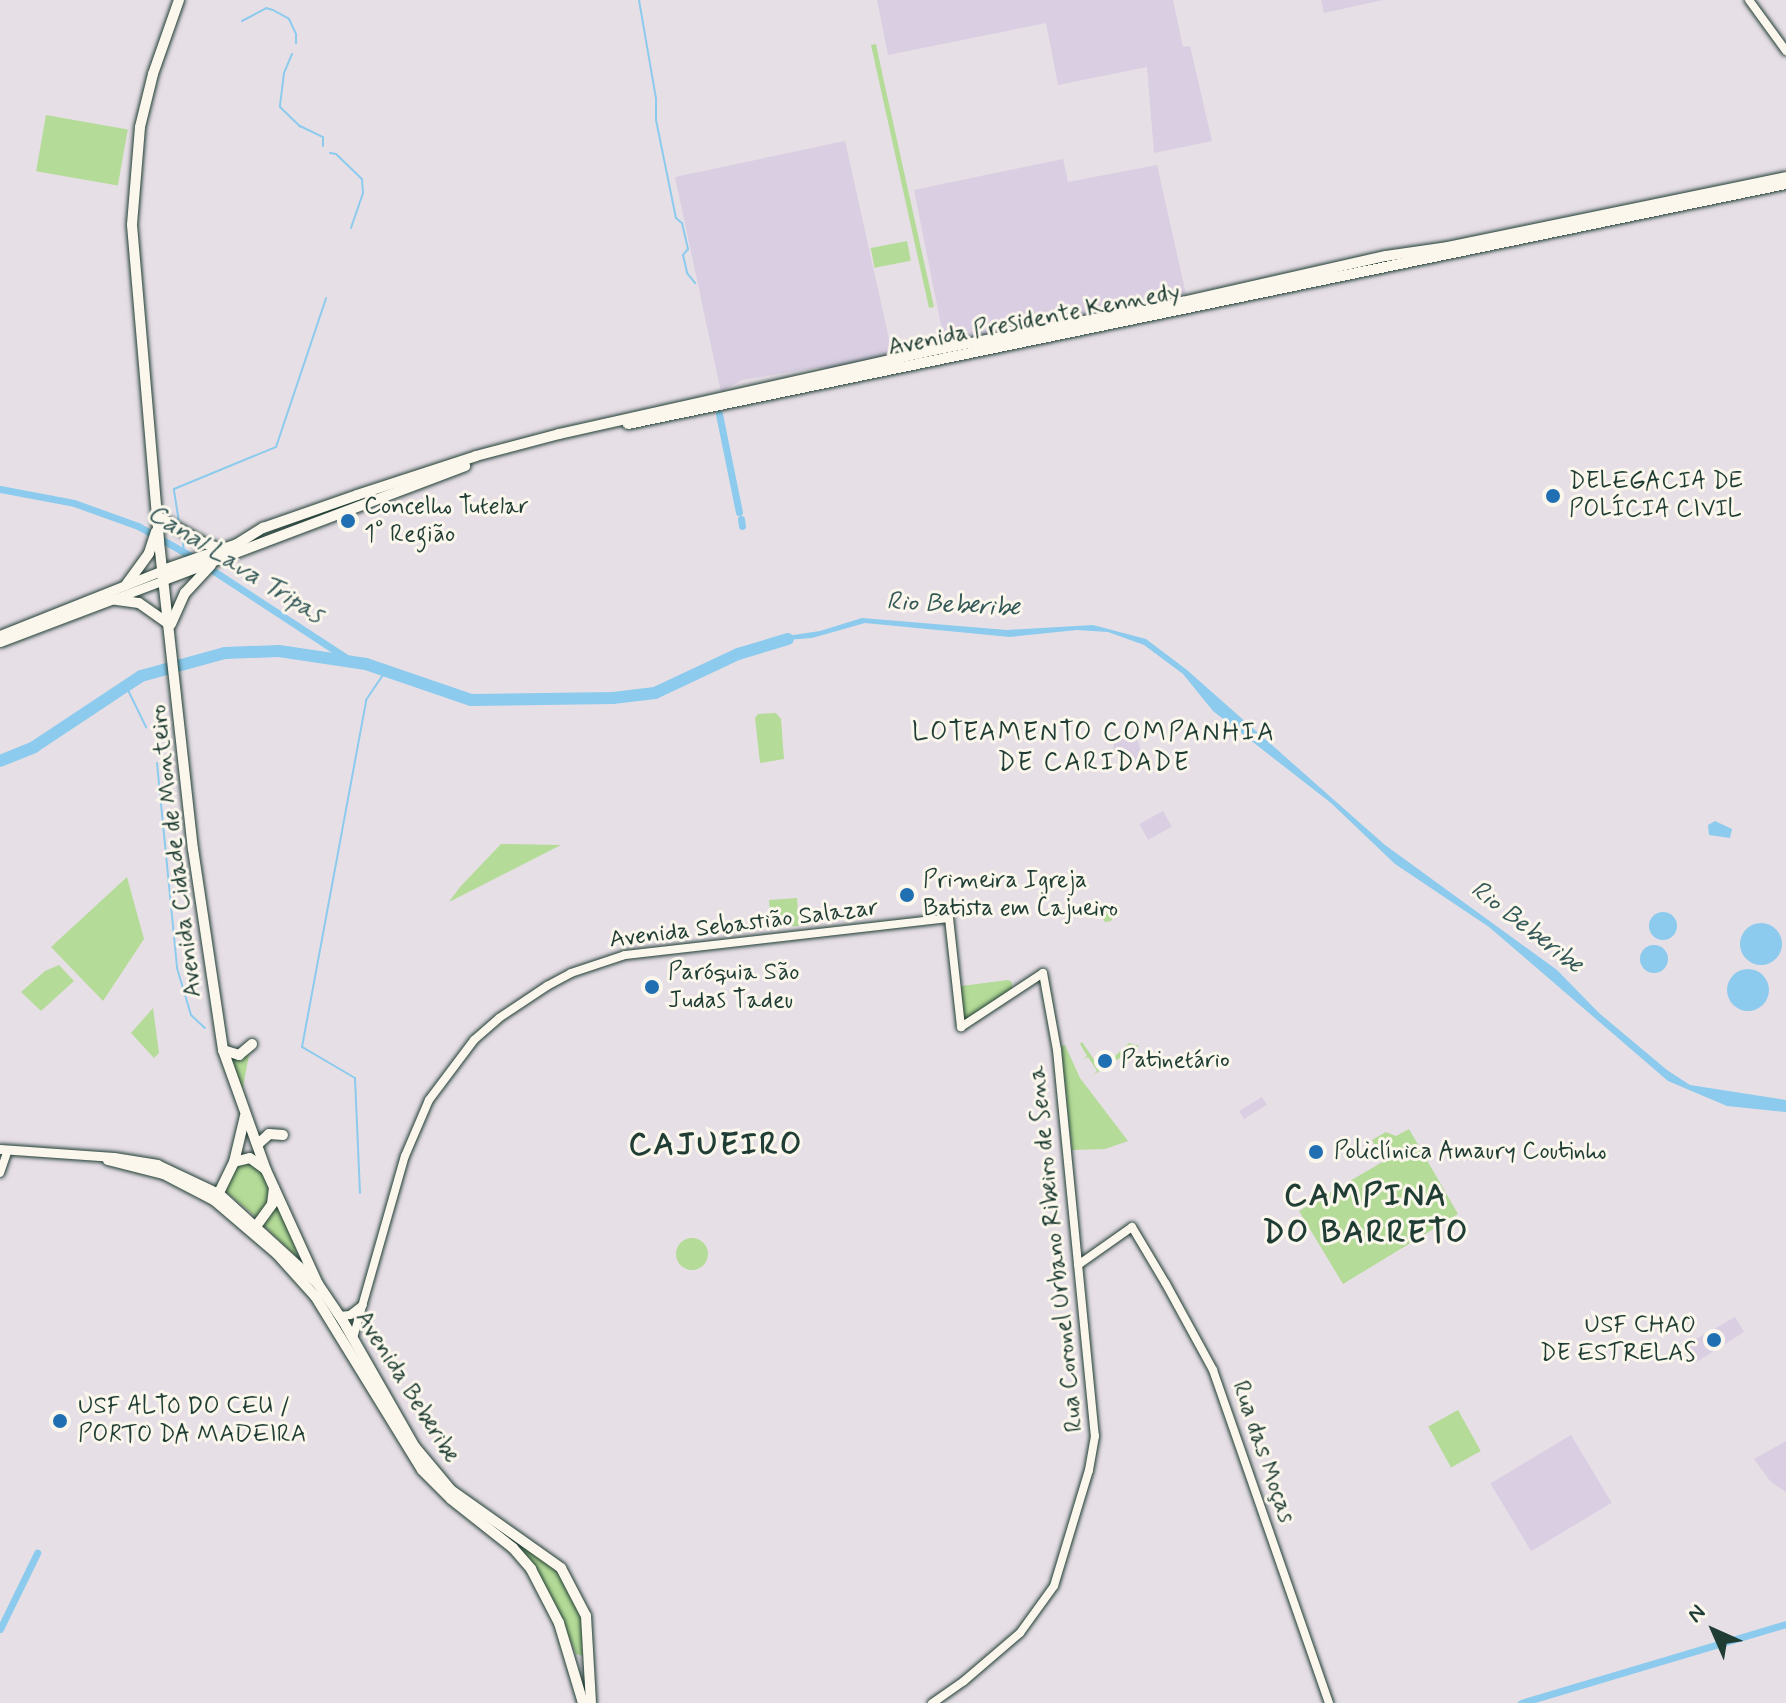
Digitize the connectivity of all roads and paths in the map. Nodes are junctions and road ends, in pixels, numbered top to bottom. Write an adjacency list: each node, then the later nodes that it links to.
1 (179, 0): 6 (main road, Avenida Cidade de Monteiro)
2 (1749, 0): 3 (street)
3 (1786, 51)
4 (1786, 177): 7 (main road, Avenida Presidente Kennedy)
5 (1786, 184): 7 (main road, Avenida Presidente Kennedy)
6 (158, 521): 8 (main road, Avenida Cidade de Monteiro); 9 (main road)
7 (296, 522): 9 (main road, Avenida Presidente Kennedy); 10 (main road, Avenida Presidente Kennedy)
8 (157, 540): 12 (main road, Avenida Cidade de Monteiro); 13 (main road)
9 (223, 549): 10 (main road, Avenida Presidente Kennedy)
10 (213, 559): 11 (main road, Avenida Presidente Kennedy); 12 (main road, Avenida Presidente Kennedy)
11 (198, 571): 12 (main road, Avenida Presidente Kennedy); 15 (main road)
12 (163, 575): 13 (main road, Avenida Presidente Kennedy); 14 (main road, Avenida Presidente Kennedy); 15 (main road, Avenida Cidade de Monteiro)
13 (126, 585): 16 (main road, Avenida Presidente Kennedy)
14 (110, 599): 15 (main road); 17 (main road, Avenida Presidente Kennedy)
15 (170, 625): 20 (main road, Avenida Cidade de Monteiro)
16 (0, 635)
17 (0, 642)
18 (1042, 974): 32 (street, Rua Coronel Urbano Ribeiro de Sena); 34 (street, Avenida Sebastião Salazar)
19 (252, 1044): 20 (main road)
20 (223, 1050): 21 (main road, Avenida Cidade de Monteiro)
21 (245, 1114): 23 (main road, Avenida Cidade de Monteiro); 25 (main road)
22 (283, 1135): 23 (main road)
23 (258, 1144): 26 (main road, Avenida Cidade de Monteiro)
24 (4, 1150): 27 (street); 29 (main road, Avenida Beberibe)
25 (234, 1162): 26 (main road); 29 (main road)
26 (266, 1170): 28 (main road, Avenida Cidade de Monteiro)
27 (0, 1173)
28 (274, 1186): 31 (main road); 33 (main road, Avenida Cidade de Monteiro)
29 (217, 1197): 30 (main road, Avenida Beberibe); 31 (main road, Avenida Beberibe)
30 (245, 1224): 31 (main road); 38 (main road, Avenida Beberibe)
31 (257, 1225): 33 (main road, Avenida Beberibe)
32 (1078, 1265): 41 (street, Rua Coronel Urbano Ribeiro de Sena); 42 (street, Rua das Moças)
33 (318, 1284): 35 (main road, Avenida Beberibe)
34 (363, 1305): 35 (street); 36 (street, Avenida Sebastião Salazar)
35 (339, 1316): 36 (main road, Avenida Beberibe)
36 (353, 1338): 37 (main road, Avenida Beberibe)
37 (591, 1653): 38 (main road); 40 (main road, Avenida Beberibe)
38 (571, 1657): 39 (main road, Avenida Beberibe)
39 (583, 1703)
40 (591, 1703)
41 (932, 1703)
42 (1329, 1703)

